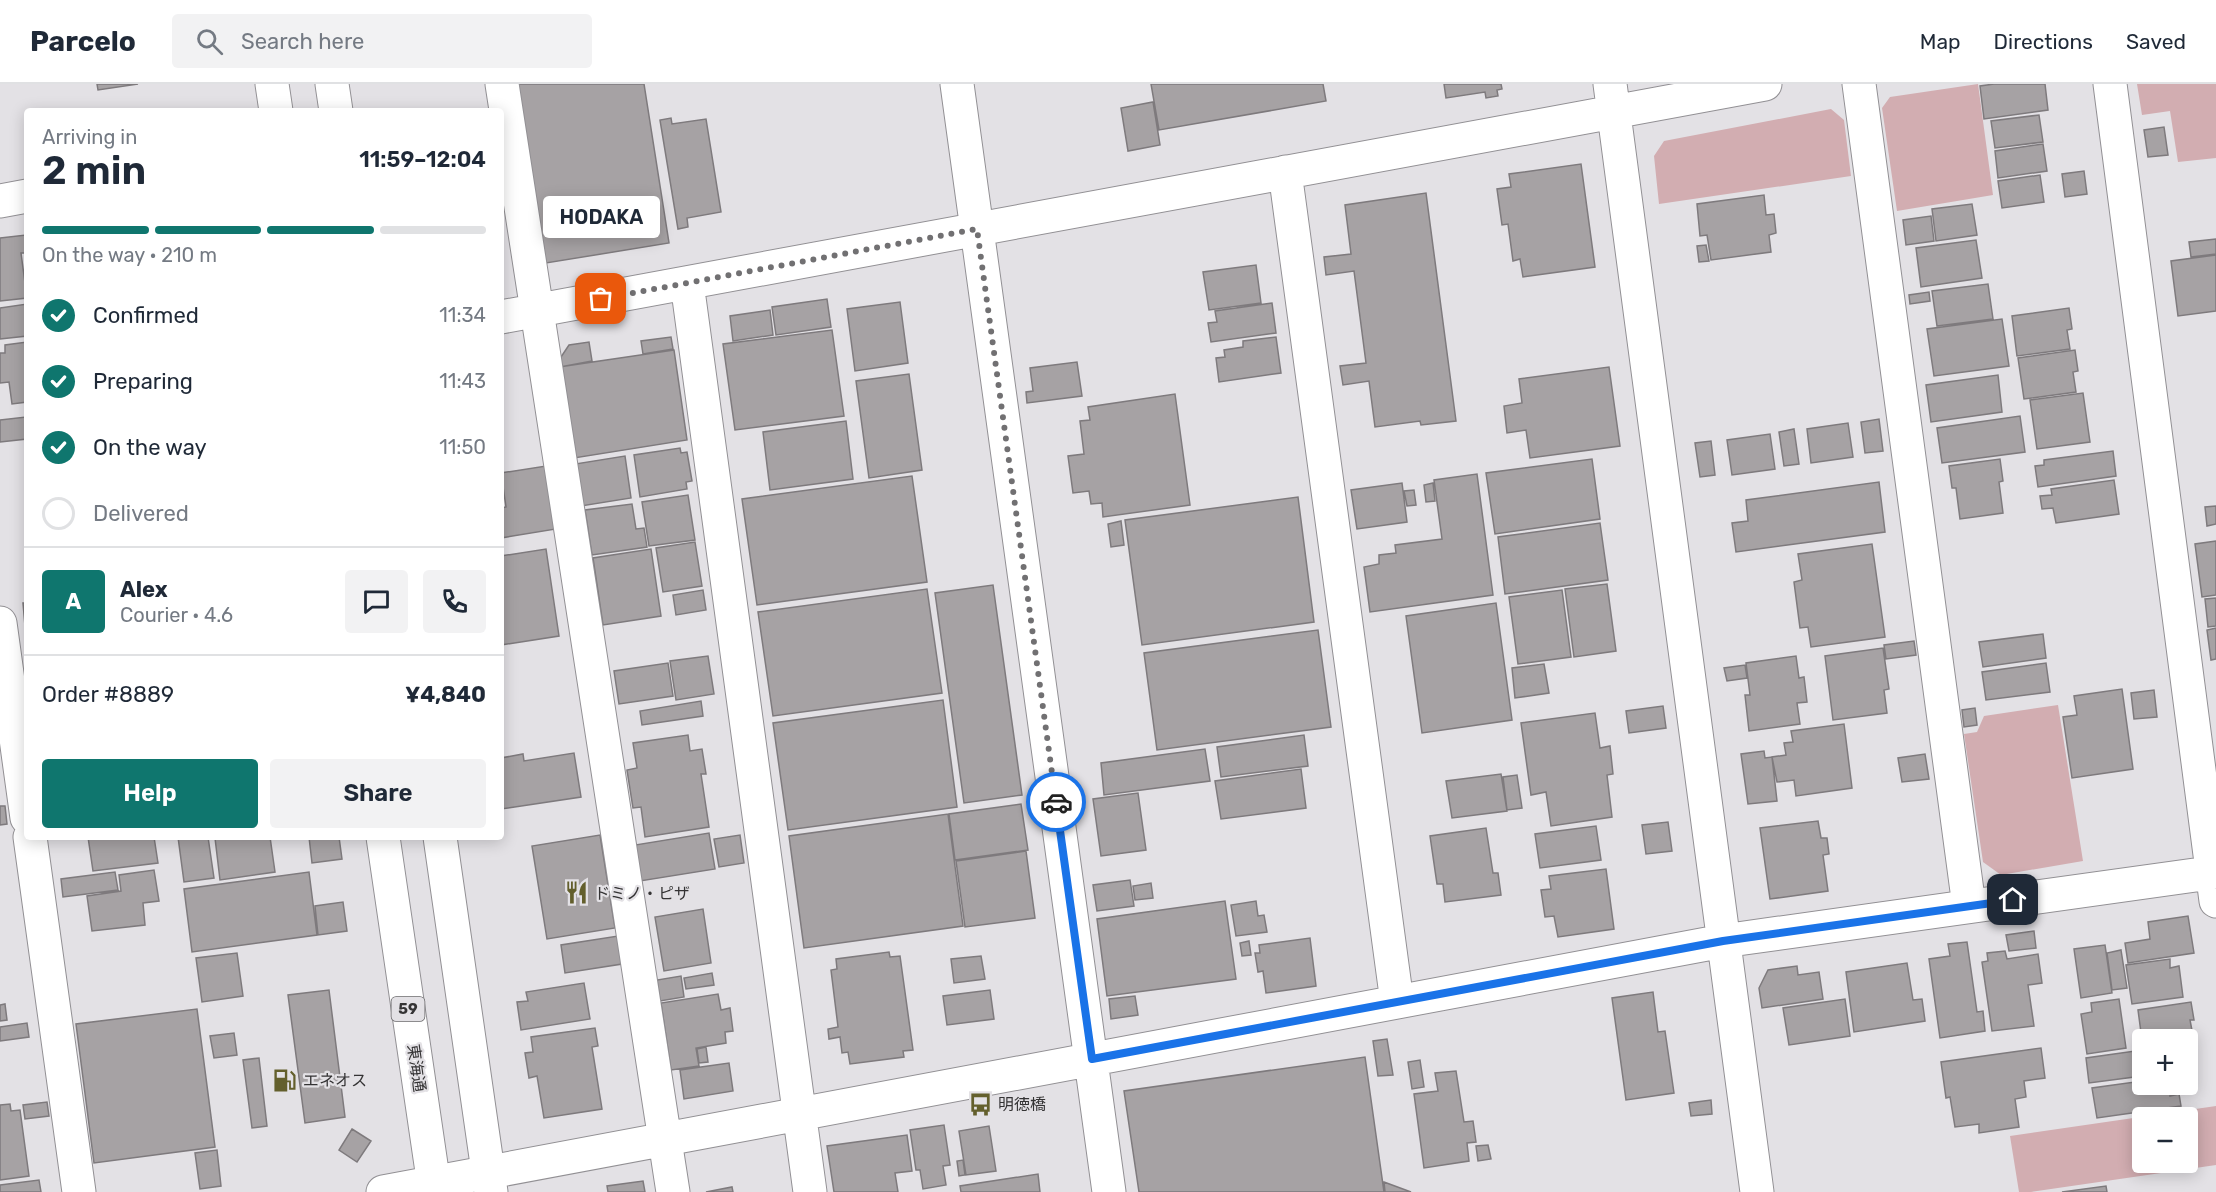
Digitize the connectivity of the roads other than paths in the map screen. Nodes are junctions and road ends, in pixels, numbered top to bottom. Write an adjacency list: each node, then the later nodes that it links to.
1 (272, 84): 9 (street)
2 (332, 84): 10 (street)
3 (502, 84): 16 (street)
4 (957, 84): 14 (street)
5 (1766, 84): 8 (street)
6 (1858, 84): 25 (street)
7 (2110, 84): 24 (street)
8 (1612, 98): 11 (street); 26 (street)
9 (276, 108)
10 (336, 108)
11 (1285, 172): 14 (street); 27 (street)
12 (24, 197): 13 (street)
13 (0, 201)
14 (977, 229): 15 (street); 28 (street)
15 (687, 283): 16 (street); 29 (street)
16 (537, 311): 17 (street); 30 (street)
17 (504, 316)
18 (0, 623): 19 (street)
19 (12, 698): 20 (street)
20 (24, 794)
21 (30, 840): 33 (street)
22 (383, 840): 32 (street, 東海通 / 59)
23 (440, 840): 31 (street)
24 (2215, 882): 25 (street)
25 (1969, 906): 26 (street)
26 (1723, 941): 27 (street); 38 (street)
27 (1396, 1002): 28 (street)
28 (1092, 1059): 29 (street); 37 (street)
29 (799, 1113): 30 (street); 36 (street)
30 (666, 1138): 31 (street); 35 (street)
31 (490, 1181): 32 (street)
32 (434, 1187): 34 (street)
33 (79, 1192)
34 (383, 1192)
35 (673, 1192)
36 (810, 1192)
37 (1109, 1192)
38 (1757, 1192)

